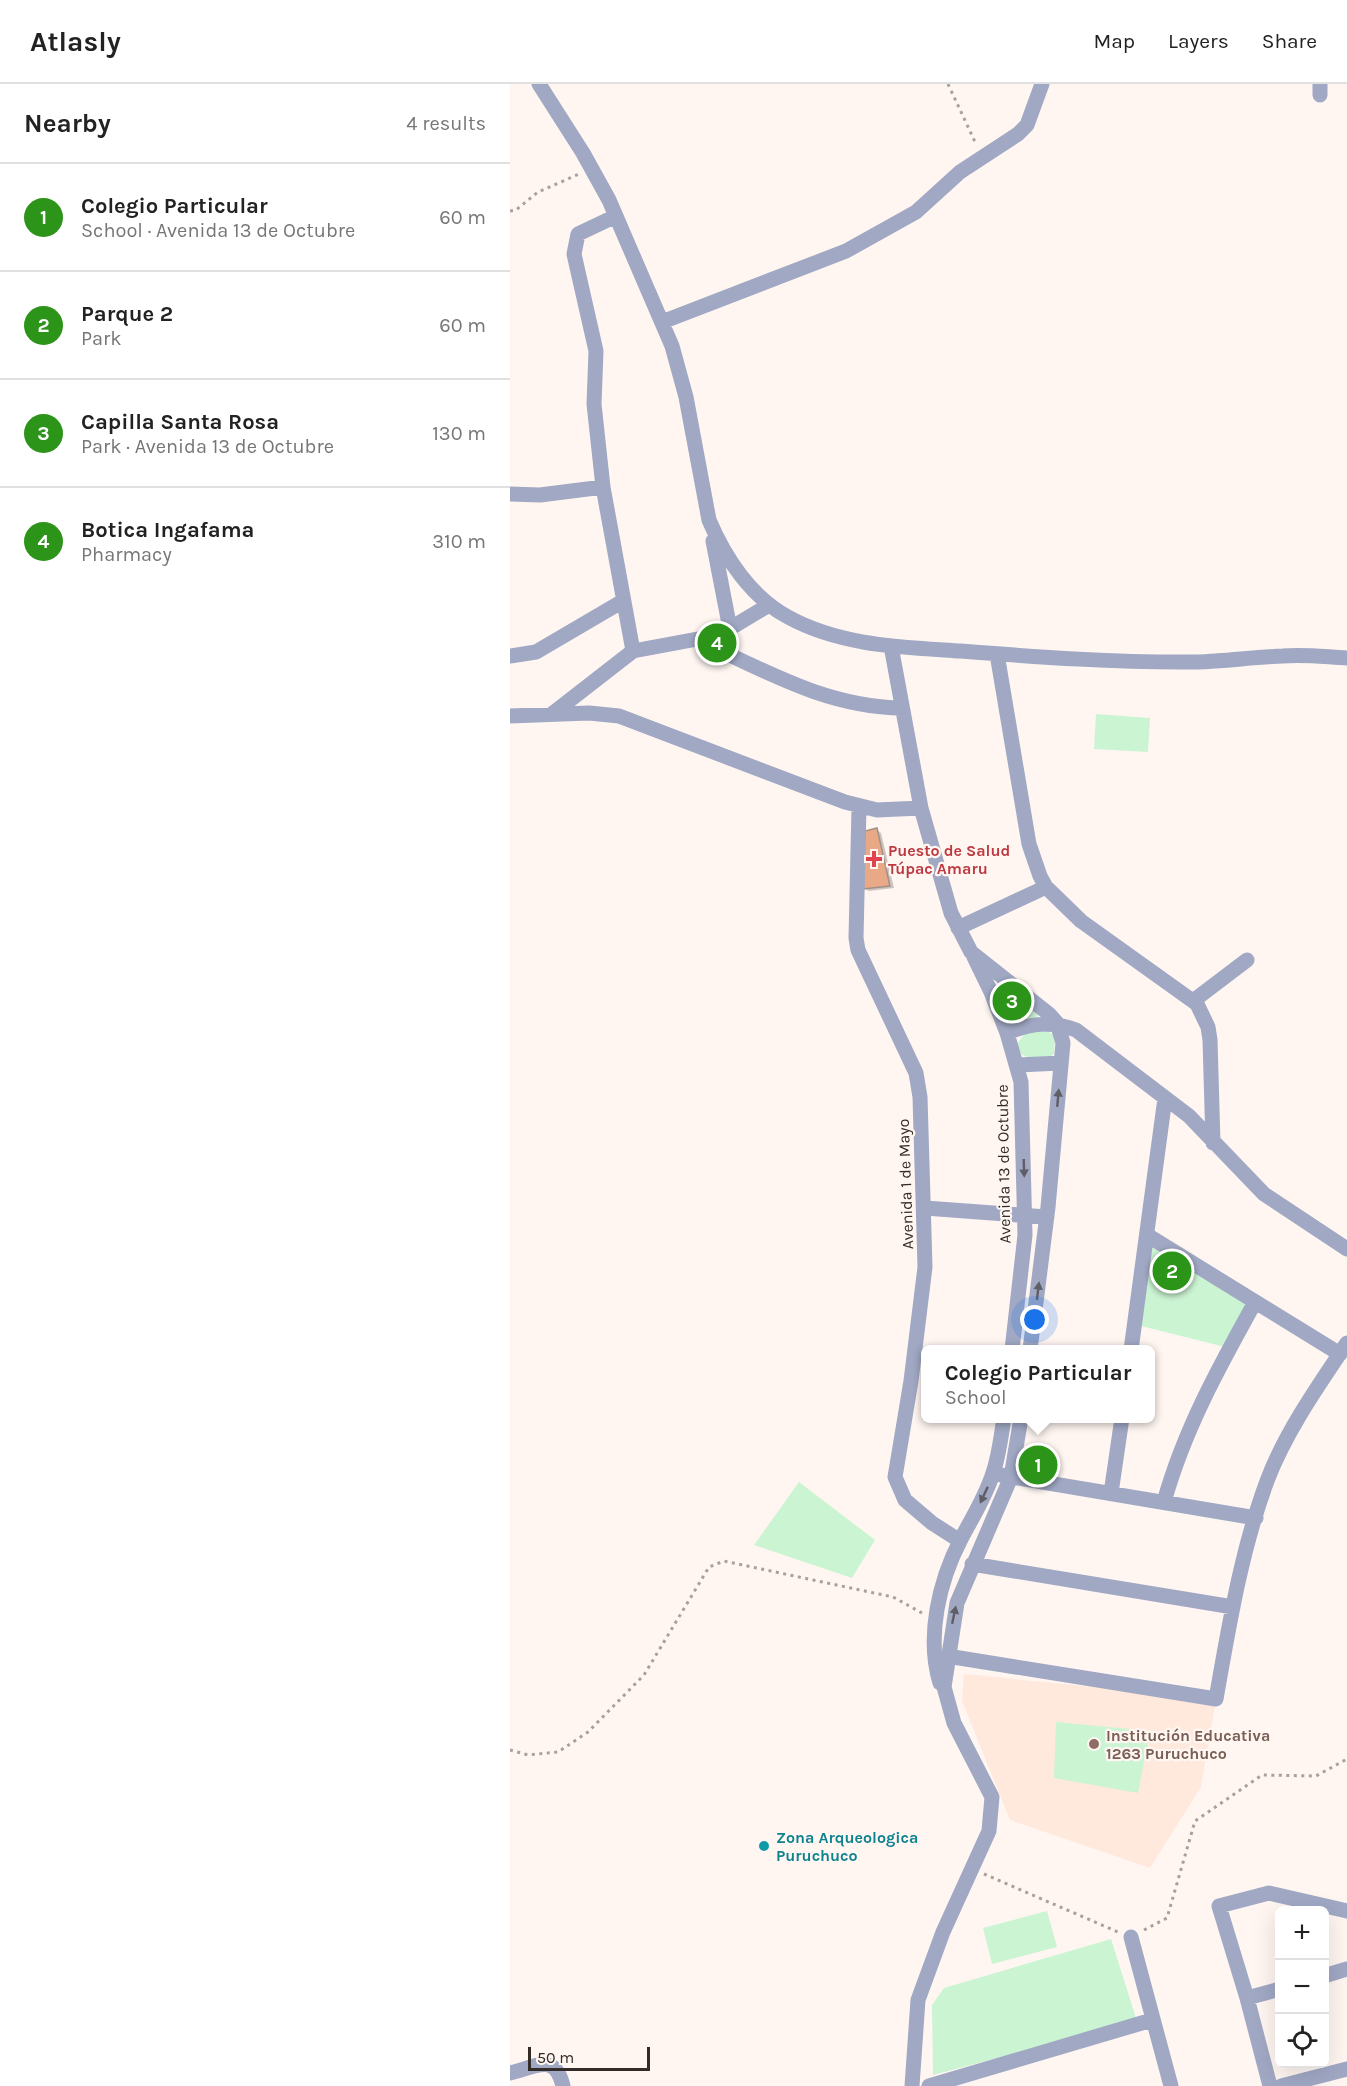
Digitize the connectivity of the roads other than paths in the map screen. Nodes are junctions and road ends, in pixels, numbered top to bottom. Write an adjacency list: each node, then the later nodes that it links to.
1 (538, 84): 3 (street)
2 (1042, 84): 4 (street)
3 (616, 216): 4 (street); 5 (street)
4 (662, 322): 7 (street)
5 (603, 488): 6 (street); 8 (street)
6 (510, 494)
7 (709, 520): 9 (street); 10 (street)
8 (623, 602): 13 (street); 15 (street)
9 (769, 605): 10 (street); 12 (street)
10 (730, 629): 11 (street)
11 (698, 640): 13 (street); 17 (street)
12 (891, 646): 14 (street); 17 (street, Avenida 13 de Octubre)
13 (633, 651): 18 (street)
14 (997, 654): 16 (street); 22 (street)
15 (510, 656)
16 (1347, 658)
17 (902, 708): 21 (street, Avenida 13 de Octubre)
18 (552, 714): 19 (street); 20 (street)
19 (510, 716)
20 (859, 807): 21 (street); 33 (street, Avenida 1 de Mayo)
21 (921, 808): 23 (street, Avenida 13 de Octubre)
22 (1046, 887): 23 (street); 26 (street)
23 (958, 928): 24 (street, Avenida 13 de Octubre)
24 (971, 952): 27 (street); 28 (street, Avenida 13 de Octubre)
25 (1247, 960): 26 (street)
26 (1193, 1001): 32 (street)
27 (1058, 1023): 28 (street); 29 (street); 31 (street)
28 (1007, 1033): 30 (street, Avenida 13 de Octubre)
29 (1061, 1063): 30 (street); 35 (street, one-way to 29)
30 (1018, 1065): 34 (street, Avenida 13 de Octubre, one-way to 34)
31 (1165, 1098): 32 (street); 36 (street)
32 (1213, 1143): 37 (street)
33 (925, 1208): 34 (street); 51 (street, Avenida 1 de Mayo)
34 (1025, 1216): 35 (street); 39 (street, Avenida 13 de Octubre)
35 (1047, 1217): 40 (street, one-way to 35)
36 (1147, 1235): 38 (street); 41 (street)
37 (1347, 1249)
38 (1255, 1302): 42 (street); 49 (street)
39 (1012, 1345)
40 (1031, 1345)
41 (1132, 1345)
42 (1343, 1348): 50 (street)
43 (1003, 1423): 46 (street)
44 (1021, 1423): 47 (street)
45 (1121, 1423): 48 (street)
46 (993, 1473): 47 (street); 51 (street, one-way to 51)
47 (1011, 1477): 48 (street); 52 (street)
48 (1111, 1493): 49 (street)
49 (1164, 1502): 50 (street)
50 (1256, 1518): 53 (street)
51 (960, 1541): 55 (street)
52 (972, 1564): 53 (street); 54 (street, one-way to 52)
53 (1233, 1607): 54 (street)
54 (947, 1656): 55 (street)
55 (944, 1694): 66 (street)
56 (1347, 1911): 61 (street)
57 (1131, 1937): 62 (street)
58 (1347, 1969): 59 (street)
59 (1329, 1974)
60 (1275, 1990): 61 (street)
61 (1247, 1998): 69 (street)
62 (1152, 2020): 67 (street); 68 (street)
63 (1347, 2070): 70 (street)
64 (510, 2073): 65 (street)
65 (563, 2086)
66 (912, 2086)
67 (929, 2086)
68 (1171, 2086)
69 (1270, 2086)
70 (1281, 2086)

